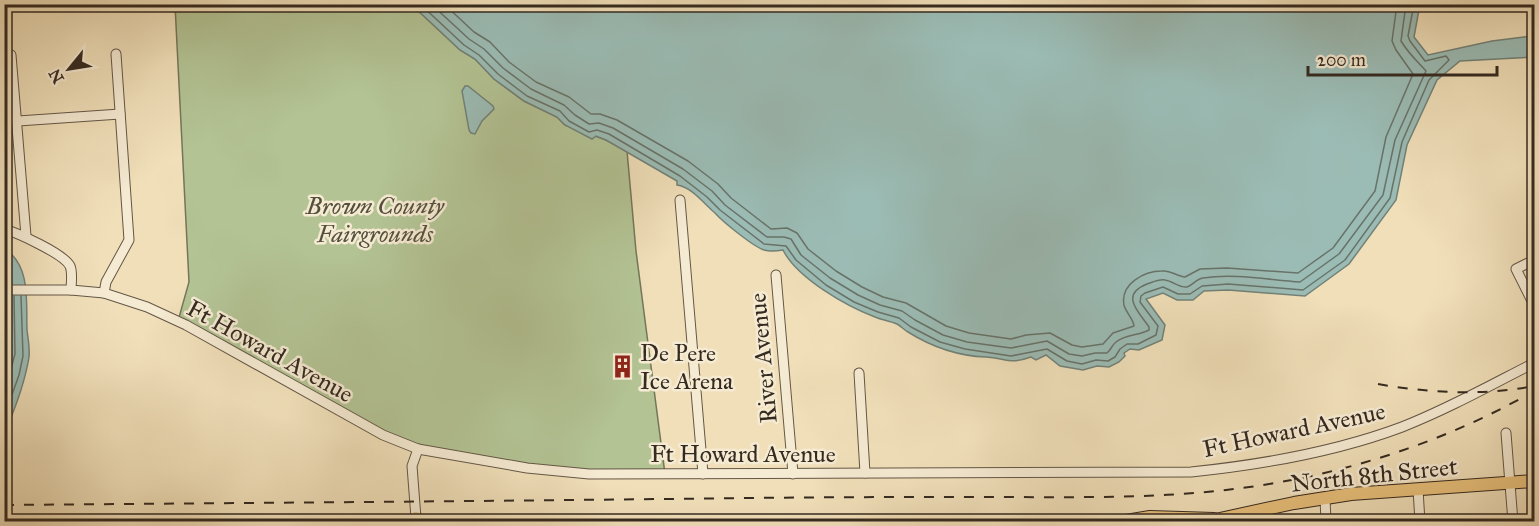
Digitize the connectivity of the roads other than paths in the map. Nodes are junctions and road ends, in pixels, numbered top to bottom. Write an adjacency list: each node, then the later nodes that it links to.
1 (116, 54): 3 (street)
2 (12, 56): 4 (street)
3 (120, 114): 4 (street); 12 (street)
4 (18, 121): 7 (street)
5 (680, 200): 19 (street)
6 (4, 229): 7 (street)
7 (26, 236): 11 (street)
8 (1534, 260): 13 (street)
9 (776, 275): 20 (street, River Avenue)
10 (4, 290): 11 (street, Ft Howard Avenue)
11 (71, 290): 12 (street, Ft Howard Avenue)
12 (104, 293): 17 (street, Ft Howard Avenue)
13 (1534, 305)
14 (1534, 363): 18 (street, Ft Howard Avenue)
15 (859, 373): 18 (street)
16 (1506, 433): 22 (street)
17 (418, 449): 19 (street, Ft Howard Avenue); 26 (street)
18 (865, 473): 20 (street, Ft Howard Avenue)
19 (703, 474): 20 (street, Ft Howard Avenue)
20 (793, 474)
21 (1534, 481): 22 (main road, North 8th Street)
22 (1511, 482): 23 (main road, North 8th Street); 31 (street)
23 (1418, 489): 24 (main road, North 8th Street); 30 (street)
24 (1324, 498): 25 (main road, North 8th Street); 29 (street)
25 (1219, 519): 27 (main road, North 8th Street); 28 (main road, North 8th Street)
26 (416, 520)
27 (1126, 521)
28 (1206, 522)
29 (1326, 522)
30 (1420, 522)
31 (1513, 522)

